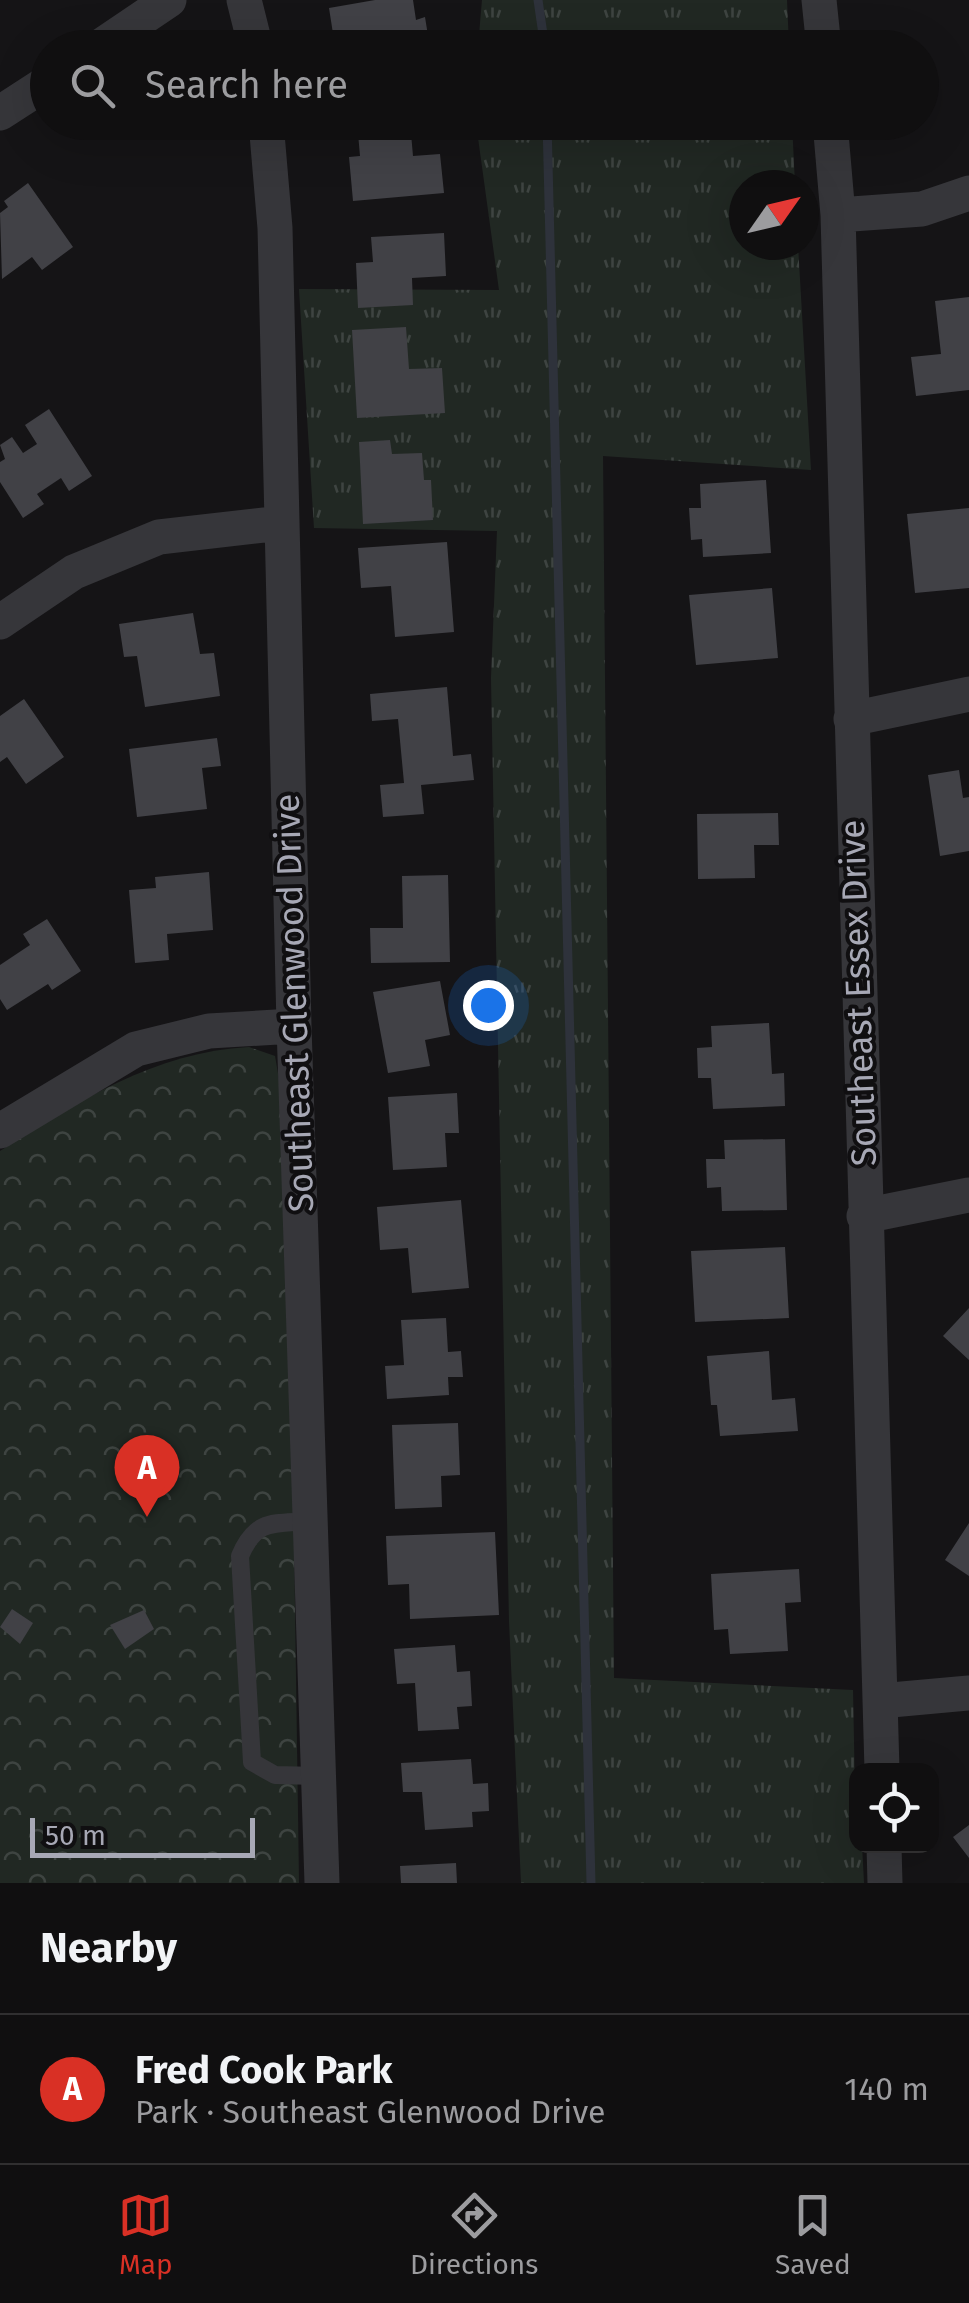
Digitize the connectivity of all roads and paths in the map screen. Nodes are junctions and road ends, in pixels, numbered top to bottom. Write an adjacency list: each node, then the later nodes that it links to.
1 (169, 0): 4 (street)
2 (244, 0): 5 (street)
3 (819, 0): 6 (street)
4 (125, 30)
5 (252, 30)
6 (822, 30)
7 (30, 94): 8 (street)
8 (0, 113)
9 (268, 140): 13 (street, Southeast Glenwood Drive)
10 (832, 140): 12 (street, Southeast Essex Drive)
11 (969, 193): 12 (street)
12 (838, 215): 16 (street, Southeast Essex Drive)
13 (282, 523): 14 (street); 17 (street, Southeast Glenwood Drive)
14 (0, 622)
15 (969, 694): 16 (street)
16 (851, 719): 20 (street, Southeast Essex Drive)
17 (294, 1026): 18 (street); 21 (street, Southeast Glenwood Drive)
18 (0, 1131)
19 (969, 1195): 20 (street)
20 (864, 1216): 23 (street, Southeast Essex Drive)
21 (310, 1521): 25 (street, Southeast Glenwood Drive); 25 (lane)
22 (969, 1693): 23 (street)
23 (880, 1701): 24 (street, Southeast Essex Drive)
24 (882, 1763)
25 (318, 1776): 27 (street, Southeast Glenwood Drive)
26 (884, 1853): 28 (street)
27 (322, 1883)
28 (885, 1883)

